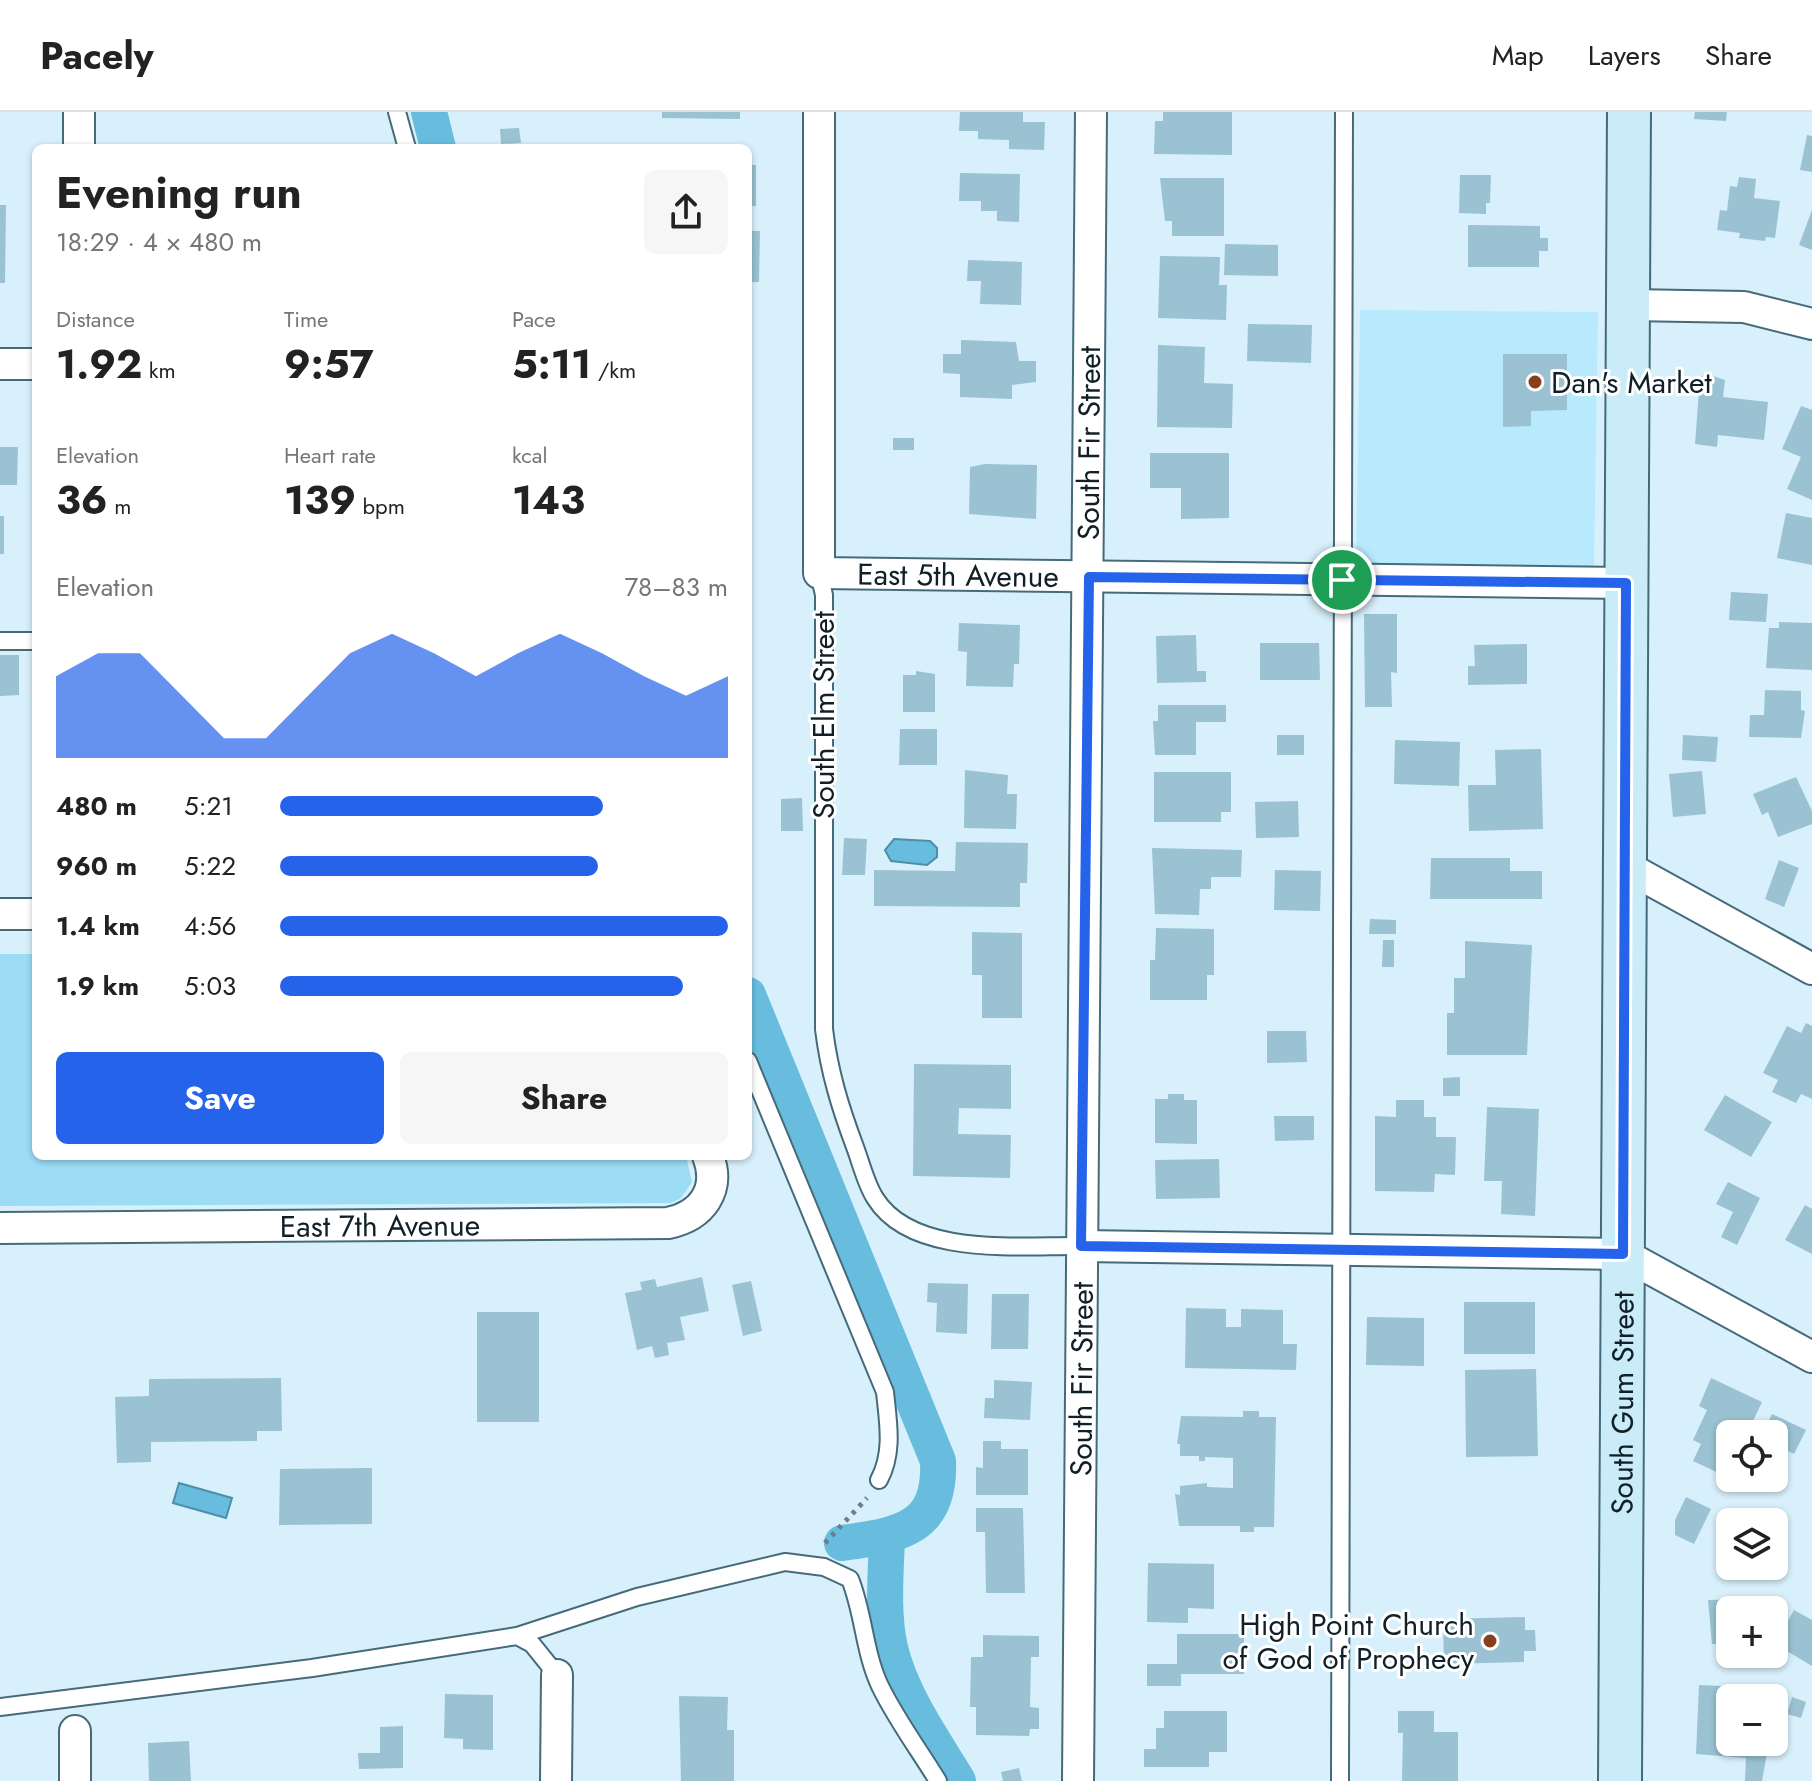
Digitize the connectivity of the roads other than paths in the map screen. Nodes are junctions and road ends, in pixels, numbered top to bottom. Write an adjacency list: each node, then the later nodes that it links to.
1 (79, 112): 7 (street)
2 (397, 112): 8 (lane)
3 (819, 112): 13 (street, South Elm Street)
4 (1091, 112): 14 (street, South Fir Street)
5 (1344, 112): 15 (lane)
6 (1629, 112): 9 (main road, South Gum Street)
7 (79, 144)
8 (406, 144)
9 (1630, 305): 10 (street); 16 (main road, South Gum Street)
10 (1812, 324)
11 (0, 364): 12 (street)
12 (32, 364)
13 (819, 573): 14 (street, East 5th Avenue); 26 (lane, South Elm Street)
14 (1089, 577): 15 (street, East 5th Avenue); 26 (street, South Fir Street)
15 (1342, 580): 16 (street, East 5th Avenue); 27 (lane)
16 (1626, 583): 19 (main road, South Gum Street)
17 (0, 641): 18 (lane)
18 (32, 641)
19 (1625, 866): 22 (street); 28 (main road, South Gum Street)
20 (0, 914): 21 (street)
21 (32, 914)
22 (1812, 969)
23 (752, 1071): 30 (lane)
24 (709, 1160): 25 (street, East 7th Avenue)
25 (0, 1228)
26 (1081, 1246): 27 (street); 38 (street, South Fir Street)
27 (1343, 1250): 28 (street); 39 (lane)
28 (1623, 1254): 29 (street); 40 (main road, South Gum Street)
29 (1812, 1357)
30 (879, 1480)
31 (517, 1636): 32 (lane); 33 (lane); 37 (lane)
32 (557, 1675): 36 (street)
33 (0, 1707)
34 (75, 1731): 35 (street)
35 (75, 1781)
36 (556, 1781)
37 (938, 1781)
38 (1078, 1781)
39 (1340, 1781)
40 (1620, 1781)

